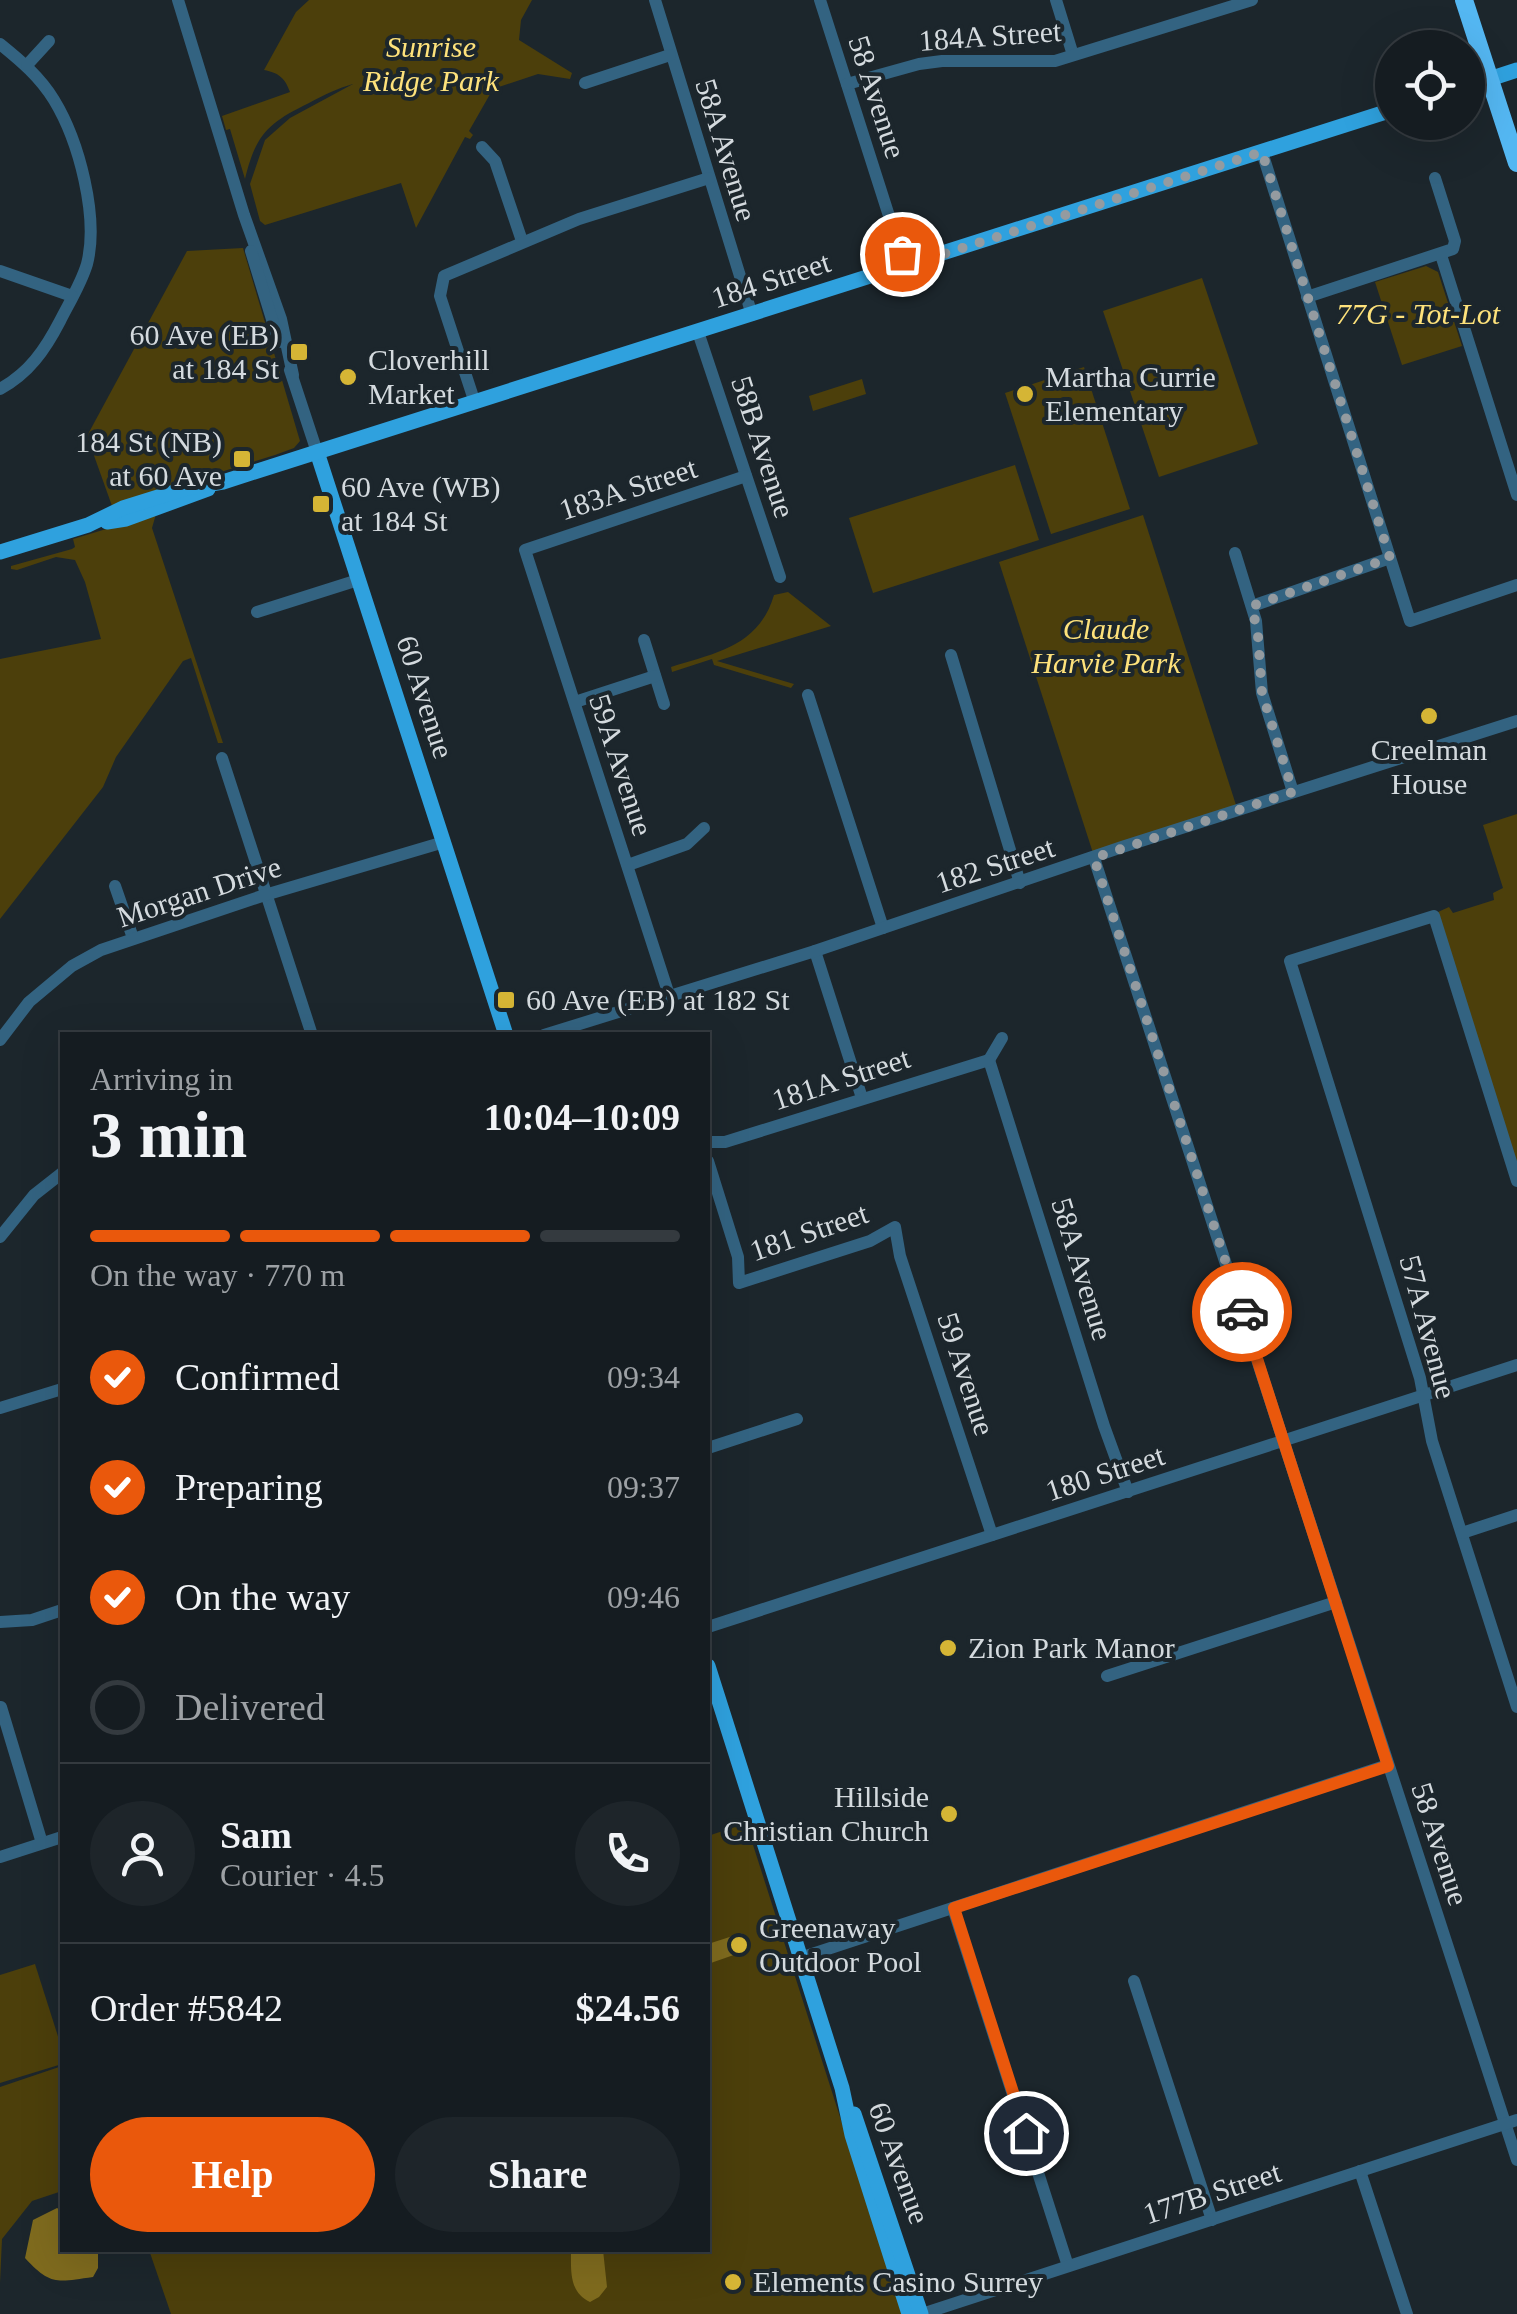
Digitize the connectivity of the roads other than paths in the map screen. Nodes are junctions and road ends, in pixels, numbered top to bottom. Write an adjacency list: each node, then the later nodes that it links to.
1 (178, 0): 33 (street, 60 Avenue)
2 (654, 0): 9 (street, 58A Avenue)
3 (820, 0): 16 (street, 58 Avenue)
4 (1056, 0): 10 (street)
5 (1252, 0): 10 (street, 184A Street)
6 (1464, 0): 13 (highway)
7 (49, 41): 11 (street)
8 (0, 44): 11 (street)
9 (670, 55): 15 (street); 21 (street, 58A Avenue)
10 (1073, 56): 16 (street, 184A Street)
11 (27, 65): 27 (street)
12 (1517, 70): 13 (main road)
13 (1490, 78): 14 (main road); 20 (highway)
14 (1485, 80)
15 (585, 83)
16 (847, 84): 25 (street, 58 Avenue)
17 (1375, 115): 19 (main road, 184 Street)
18 (482, 148): 23 (street)
19 (1262, 152): 25 (main road, 184 Street); 28 (street)
20 (1517, 164)
21 (709, 178): 23 (street); 29 (street, 58A Avenue)
22 (1435, 178): 24 (street)
23 (522, 241): 32 (street)
24 (1441, 255): 28 (street); 35 (street)
25 (906, 266): 29 (main road, 184 Street)
26 (0, 271): 27 (street)
27 (72, 296): 31 (street)
28 (1307, 297): 39 (street)
29 (752, 315): 30 (main road, 184 Street)
30 (698, 332): 32 (main road, 184 Street); 34 (street, 58B Avenue)
31 (0, 389)
32 (474, 403): 33 (main road, 184 Street)
33 (317, 452): 37 (main road, 184 Street); 41 (main road, 60 Avenue)
34 (746, 476): 36 (street, 183A Street); 40 (street, 58B Avenue)
35 (1517, 495)
36 (525, 550): 49 (street, 59A Avenue)
37 (0, 552)
38 (1235, 553): 43 (street)
39 (1390, 558): 42 (street); 43 (street)
40 (780, 577)
41 (358, 580): 44 (street); 55 (main road, 60 Avenue)
42 (1517, 585)
43 (1252, 606): 53 (street)
44 (256, 612)
45 (644, 640): 47 (street)
46 (951, 654): 58 (street)
47 (655, 676): 49 (street); 50 (street)
48 (808, 696): 61 (street)
49 (575, 702): 57 (street, 59A Avenue)
50 (664, 704)
51 (1517, 721): 53 (street, 182 Street)
52 (222, 758): 60 (street)
53 (1293, 792): 56 (street, 182 Street)
54 (704, 828): 57 (street)
55 (444, 842): 60 (street, Morgan Drive); 66 (main road, 60 Avenue)
56 (1094, 858): 58 (street, 182 Street); 83 (street, 58 Avenue)
57 (628, 866): 64 (street, 59A Avenue)
58 (1020, 883): 61 (street, 182 Street)
59 (115, 886): 62 (street)
60 (266, 895): 62 (street, Morgan Drive); 65 (street)
61 (883, 928): 63 (street, 182 Street)
62 (133, 938): 69 (street, Morgan Drive)
63 (815, 950): 64 (street, 182 Street); 71 (street)
64 (670, 995): 67 (street, 182 Street)
65 (311, 1032)
66 (505, 1032)
67 (553, 1032)
68 (1002, 1038): 70 (street)
69 (0, 1040)
70 (989, 1060): 71 (street, 181A Street); 85 (street, 58A Avenue)
71 (862, 1098): 72 (street, 181A Street)
72 (710, 1142)
73 (710, 1167): 76 (street, 181 Street)
74 (60, 1175): 77 (street)
75 (1517, 1181): 80 (street, 57A Avenue)
76 (895, 1228): 88 (street, 59 Avenue)
77 (0, 1237)
78 (1517, 1366): 80 (street, 180 Street)
79 (60, 1389): 81 (street)
80 (1424, 1397): 83 (street, 180 Street); 87 (street, 57A Avenue)
81 (0, 1408)
82 (797, 1419): 84 (street)
83 (1283, 1442): 85 (street, 180 Street); 89 (street, 58 Avenue)
84 (710, 1447)
85 (1128, 1492): 88 (street, 180 Street)
86 (1517, 1515): 87 (street)
87 (1462, 1533): 96 (street, 57A Avenue)
88 (992, 1535): 92 (street, 180 Street)
89 (1336, 1602): 94 (street); 97 (street, 58 Avenue)
90 (60, 1611): 91 (street)
91 (0, 1622)
92 (710, 1626)
93 (710, 1672): 102 (main road, 60 Avenue)
94 (1108, 1676)
95 (1, 1707): 99 (street)
96 (1517, 1707)
97 (1388, 1766): 101 (street); 105 (street, 58 Avenue)
98 (60, 1837): 99 (street)
99 (42, 1843): 100 (street)
100 (0, 1857)
101 (954, 1908): 102 (street); 109 (street)
102 (800, 1958): 104 (main road, 60 Avenue)
103 (1134, 1981): 108 (street)
104 (842, 2088): 110 (main road, 60 Avenue); 111 (main road, 60 Avenue)
105 (1511, 2122): 106 (street, 58 Avenue); 107 (street, 177B Street)
106 (1517, 2160)
107 (1360, 2171): 108 (street, 177B Street); 112 (street)
108 (1212, 2220): 109 (street, 177B Street)
109 (1068, 2266): 111 (street, 177B Street)
110 (909, 2314)
111 (921, 2314)
112 (1407, 2314)

